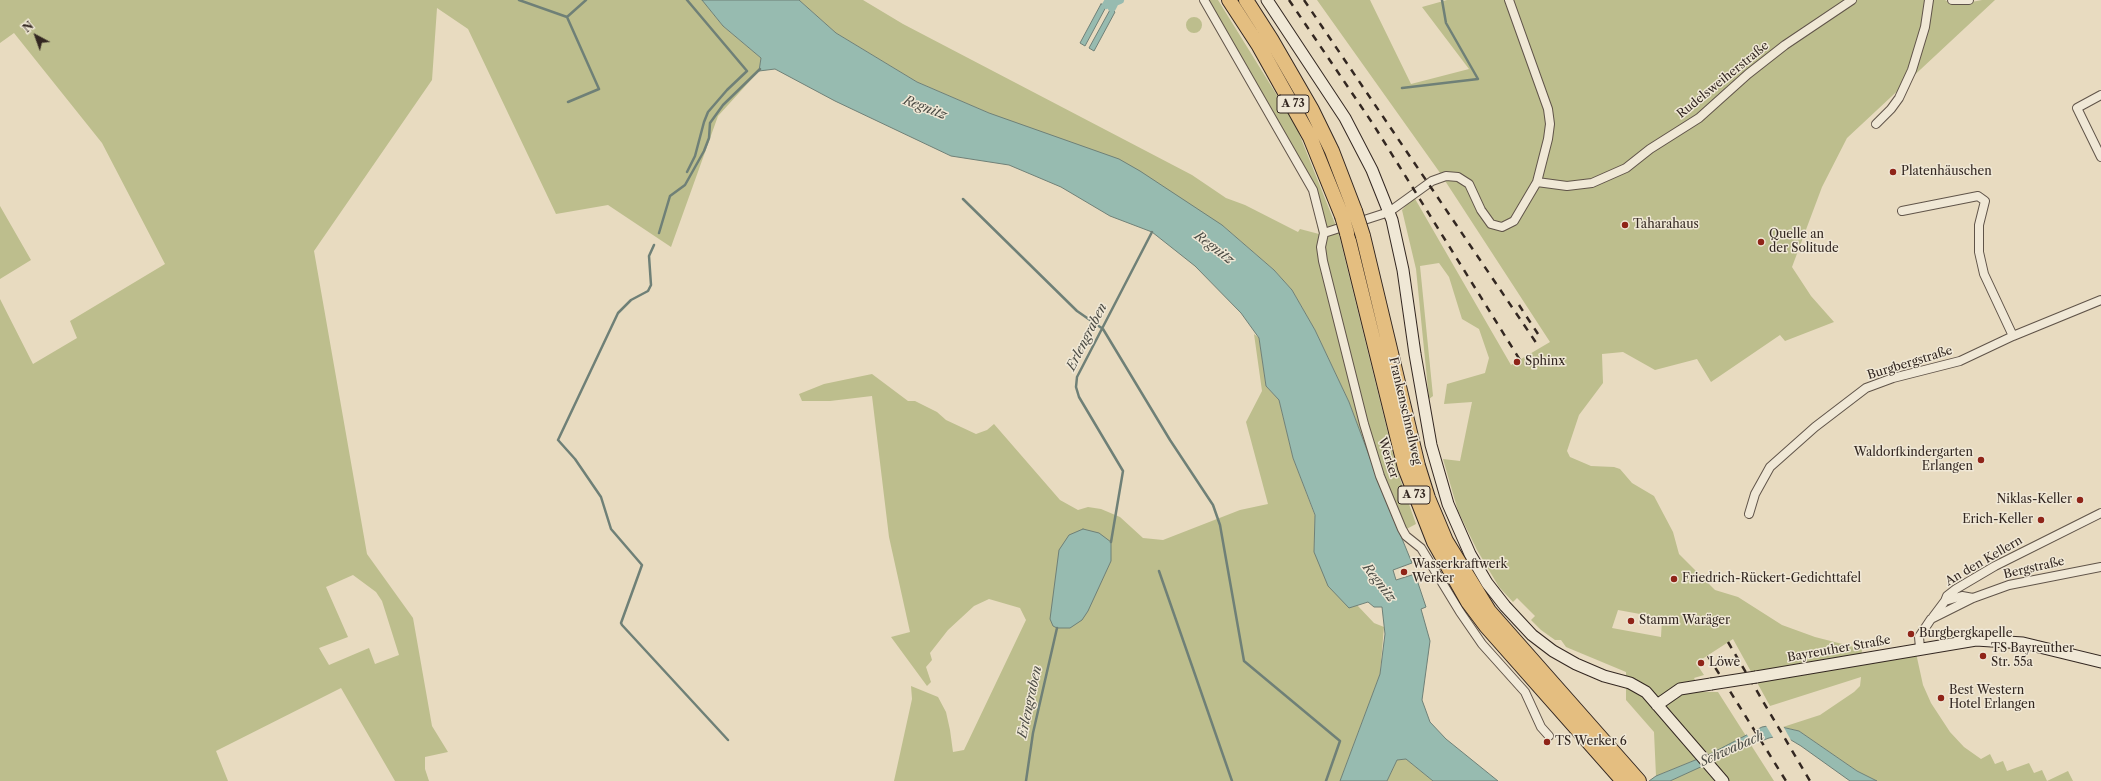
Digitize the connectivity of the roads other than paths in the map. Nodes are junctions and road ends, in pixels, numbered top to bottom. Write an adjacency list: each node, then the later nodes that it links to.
1 (1204, 0): 16 (street)
2 (1229, 0): 29 (highway, Frankenschnellweg / A 73, bridge)
3 (1246, 0): 29 (highway, Frankenschnellweg / A 73, bridge)
4 (1267, 0): 15 (main road)
5 (1510, 0): 13 (street)
6 (1852, 0): 13 (street, Rudelsweiherstraße)
7 (1929, 0): 11 (street)
8 (1952, 0): 9 (street)
9 (1970, 0)
10 (2101, 95): 12 (street)
11 (1876, 124)
12 (2101, 157)
13 (1537, 182): 15 (street)
14 (1902, 211): 18 (street)
15 (1389, 212): 16 (street); 27 (main road)
16 (1324, 233): 28 (street, Werker)
17 (2101, 300): 18 (street, Burgbergstraße)
18 (2012, 336): 20 (street, Burgbergstraße)
19 (2101, 513): 23 (street, An den Kellern)
20 (1750, 514)
21 (2101, 567): 22 (street, Bergstraße)
22 (1973, 598): 23 (street); 24 (street)
23 (1945, 600): 24 (street, An den Kellern)
24 (1931, 619): 25 (street, An den Kellern)
25 (1920, 648): 26 (main road, Bayreuther Straße); 27 (main road, Bayreuther Straße, bridge)
26 (2101, 662)
27 (1657, 705): 31 (main road)
28 (1549, 736)
29 (1623, 775): 30 (highway, Frankenschnellweg / A 73)
30 (1639, 781)
31 (1723, 781)

